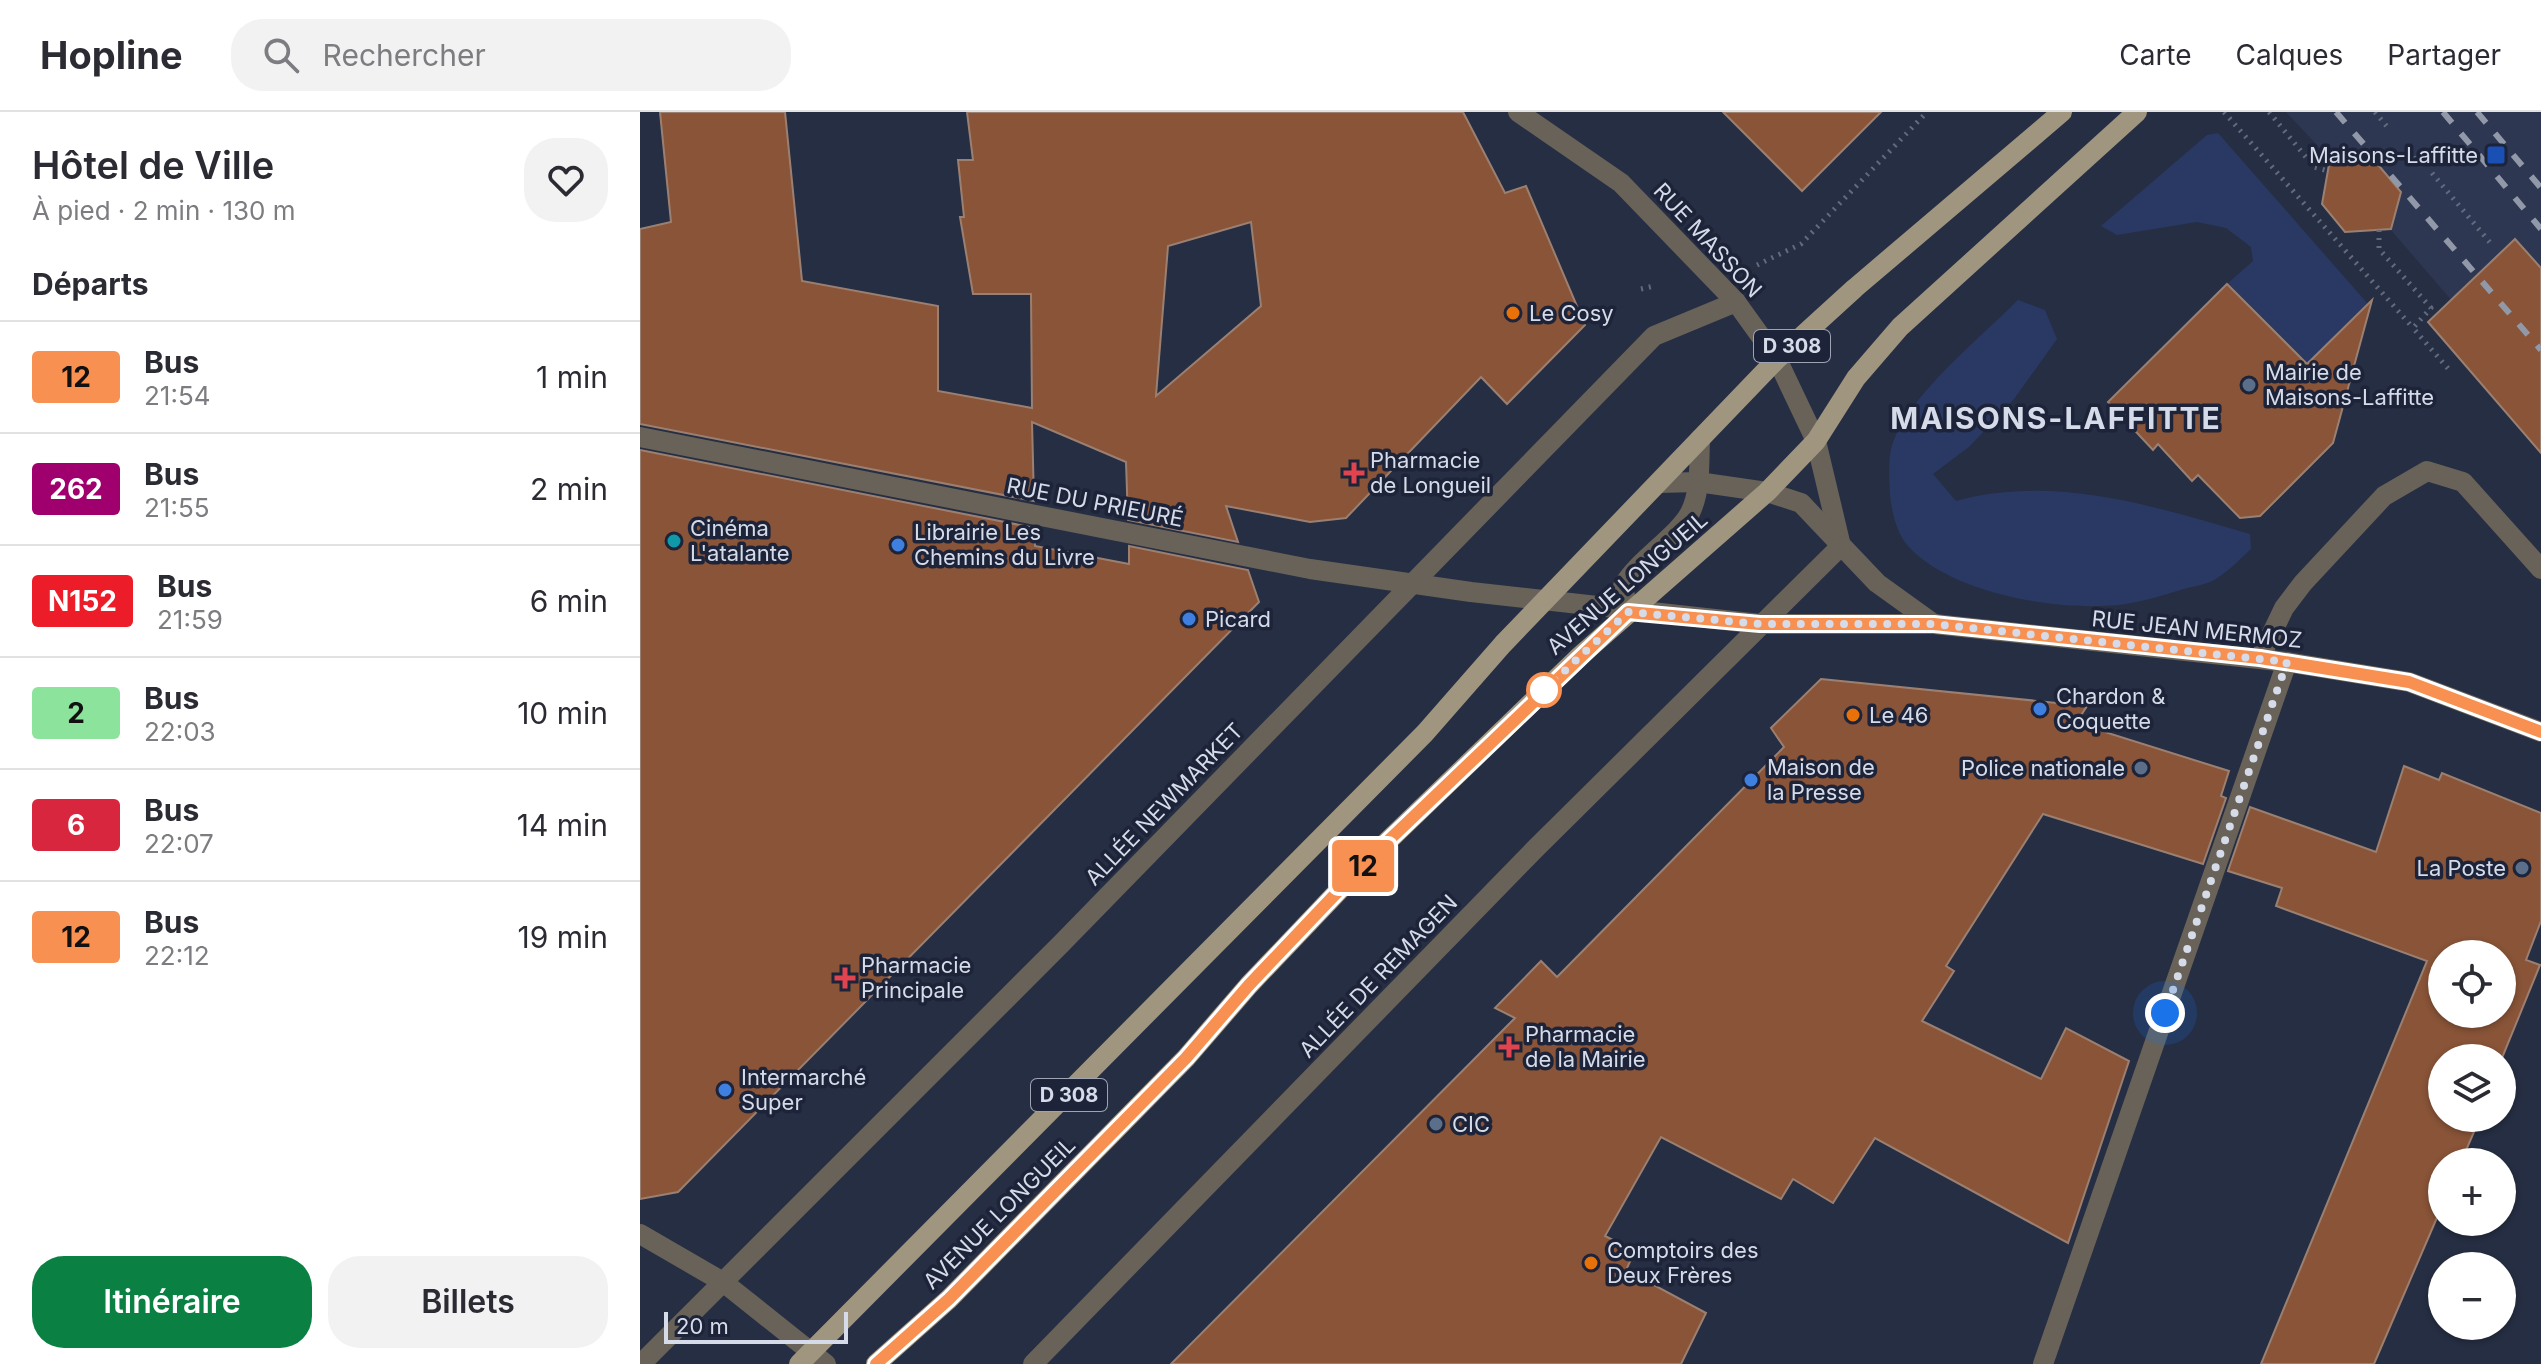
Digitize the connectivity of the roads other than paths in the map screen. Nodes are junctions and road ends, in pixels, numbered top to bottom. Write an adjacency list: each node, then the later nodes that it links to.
1 (1518, 112): 4 (street, RUE MASSON)
2 (2062, 112): 5 (main road, AVENUE LONGUEIL / D 308)
3 (2137, 112): 8 (main road, AVENUE LONGUEIL / D 308)
4 (1736, 302): 5 (street, RUE MASSON); 14 (street, ALLÉE NEWMARKET)
5 (1777, 359): 7 (main road, AVENUE LONGUEIL / D 308); 8 (street, RUE MASSON)
6 (640, 437): 14 (street, RUE DU PRIEURÉ)
7 (1700, 439): 9 (street); 10 (main road, AVENUE LONGUEIL / D 308)
8 (1816, 441): 11 (main road, AVENUE LONGUEIL / D 308); 12 (street, RUE MASSON)
9 (1698, 482): 10 (street, RUE JEAN MERMOZ); 11 (street, RUE JEAN MERMOZ); 16 (street)
10 (1659, 483): 15 (main road, AVENUE LONGUEIL / D 308)
11 (1767, 492): 12 (street, RUE JEAN MERMOZ); 16 (main road, AVENUE LONGUEIL / D 308)
12 (1841, 546): 17 (street, ALLÉE DE REMAGEN); 18 (street, RUE JEAN MERMOZ)
13 (2541, 569): 19 (street)
14 (1413, 584): 15 (street, RUE DU PRIEURÉ); 23 (street, ALLÉE NEWMARKET)
15 (1544, 602): 16 (street, RUE JEAN MERMOZ); 24 (main road, AVENUE LONGUEIL / D 308)
16 (1628, 612): 17 (street, RUE JEAN MERMOZ); 26 (main road, AVENUE LONGUEIL / D 308)
17 (1760, 624): 18 (street, RUE JEAN MERMOZ); 27 (street, ALLÉE DE REMAGEN)
18 (1934, 624): 19 (street, RUE JEAN MERMOZ)
19 (2260, 658): 20 (street, RUE JEAN MERMOZ)
20 (2287, 662): 21 (street, RUE JEAN MERMOZ); 28 (street)
21 (2541, 732)
22 (640, 1234): 23 (street)
23 (723, 1282): 24 (street); 25 (street, ALLÉE NEWMARKET)
24 (812, 1360)
25 (641, 1364)
26 (876, 1364)
27 (1033, 1364)
28 (2043, 1364)

